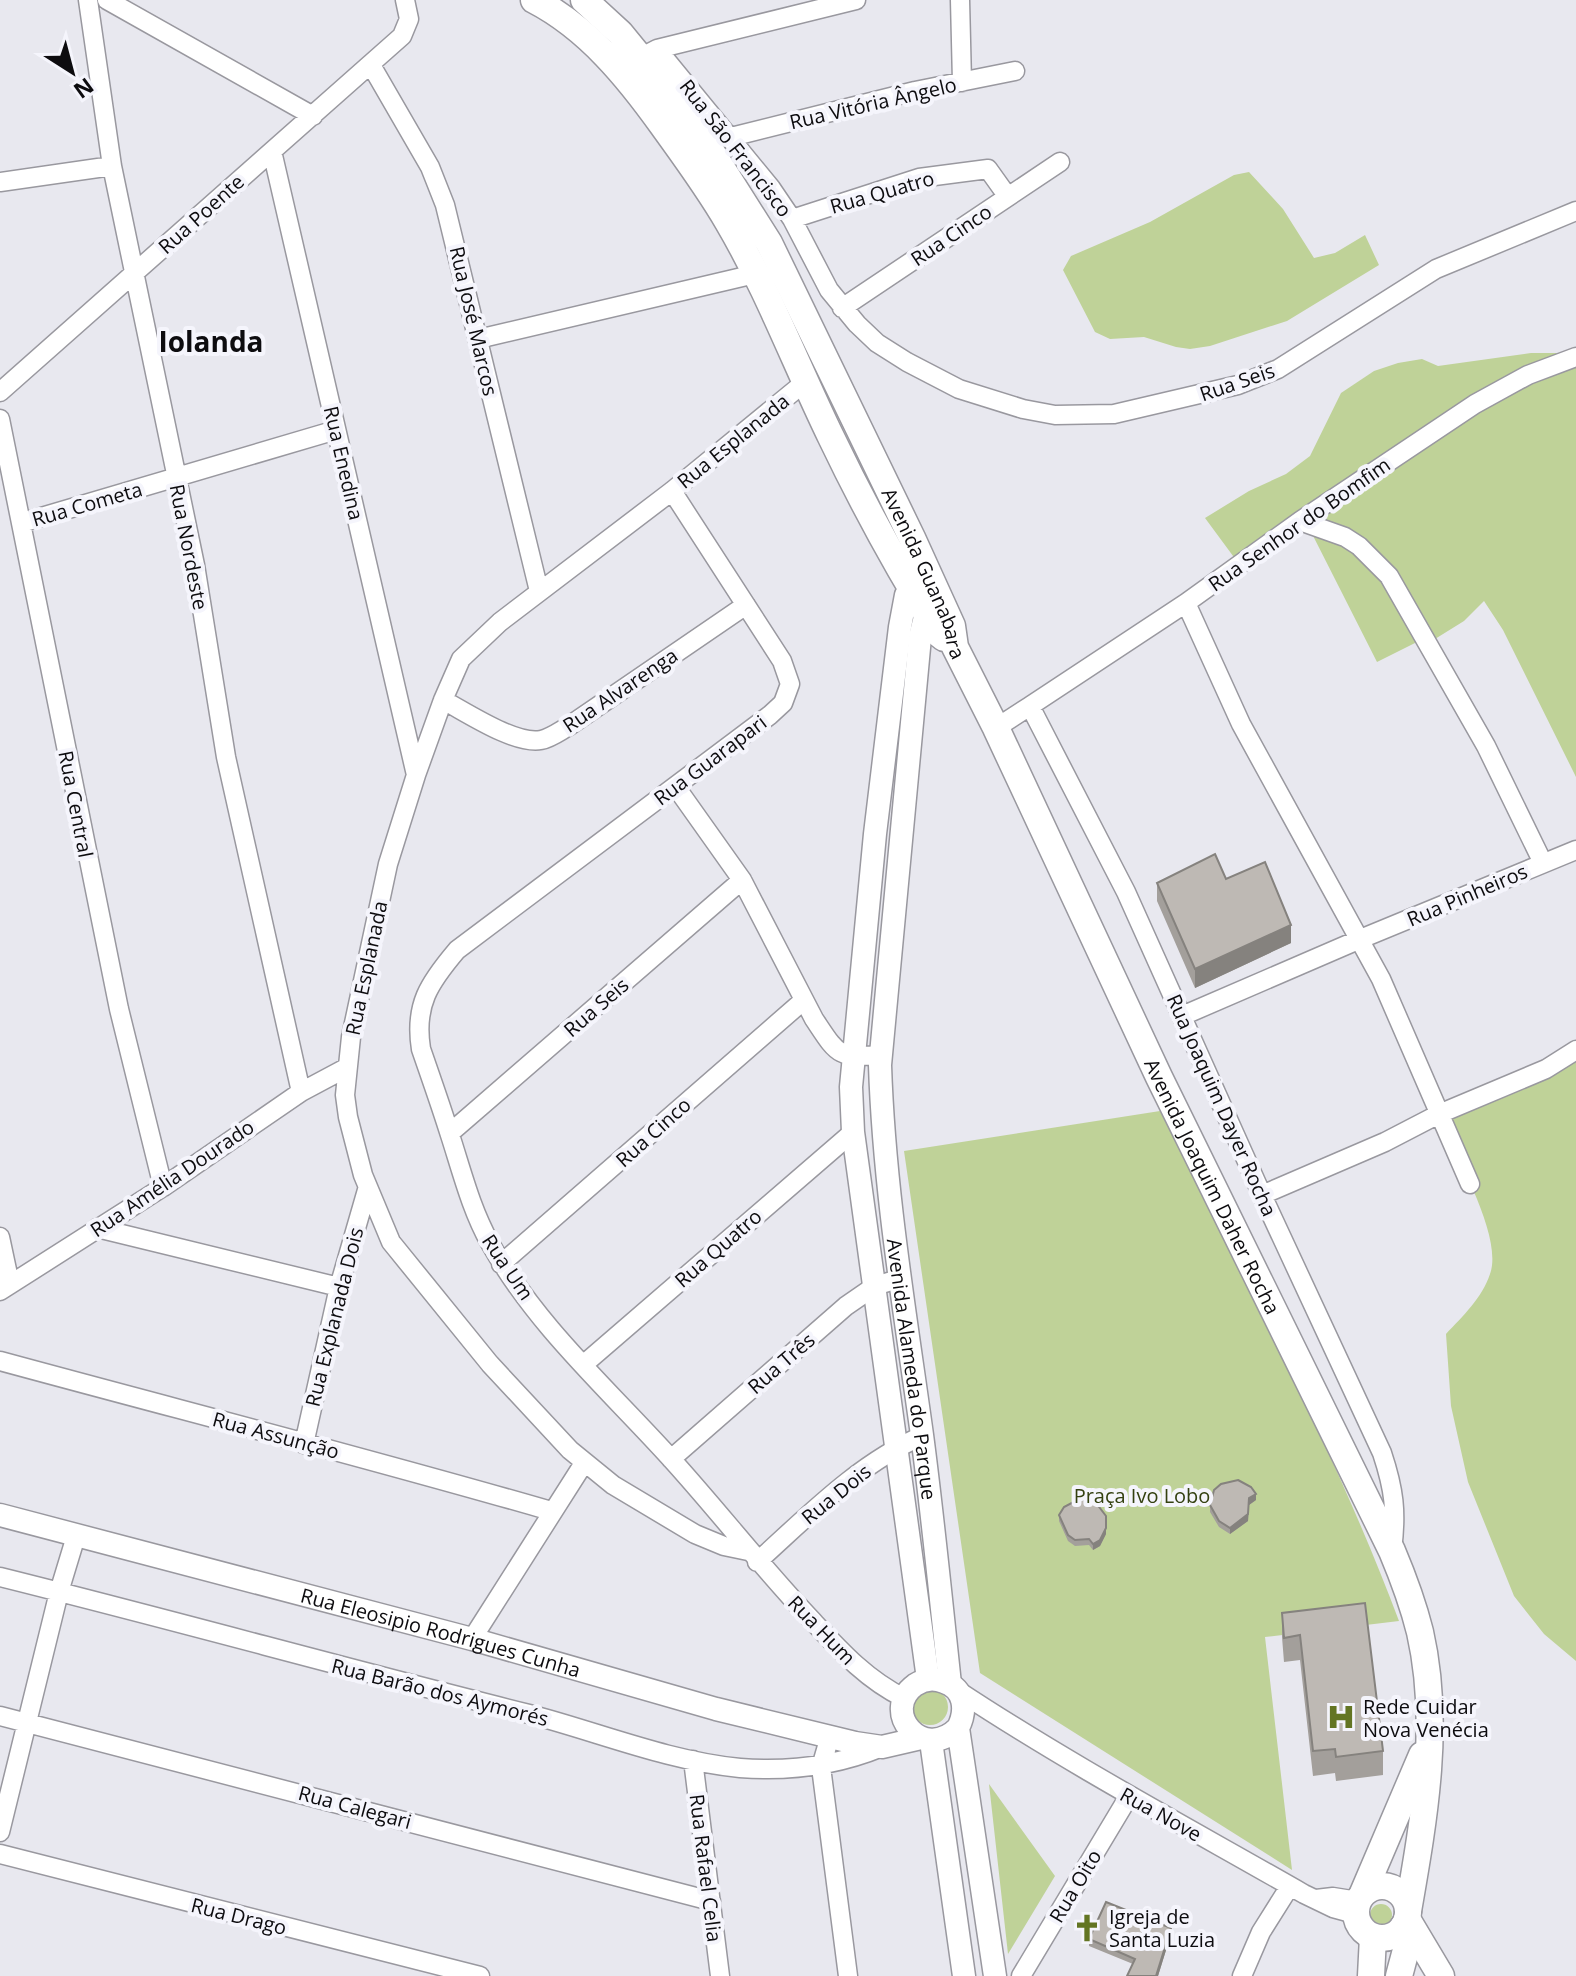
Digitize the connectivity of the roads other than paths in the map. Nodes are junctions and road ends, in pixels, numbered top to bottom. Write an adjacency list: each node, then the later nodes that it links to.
1 (88, 0): 16 (street, Rua Nordeste)
2 (107, 0): 12 (street)
3 (405, 0): 9 (street, Rua Poente)
4 (584, 0): 8 (main road, Avenida Guanabara)
5 (856, 0): 8 (street)
6 (960, 0): 11 (street)
7 (539, 1): 8 (main road, Avenida Guanabara)
8 (639, 59): 13 (street, Rua São Francisco); 21 (main road, Avenida Guanabara); 35 (main road, Avenida Guanabara)
9 (371, 65): 12 (street, Rua Poente); 24 (street, Rua José Marcos)
10 (1015, 71): 11 (street, Rua Vitória Ângelo)
11 (962, 82): 13 (street, Rua Vitória Ângelo)
12 (313, 116): 14 (street, Rua Poente)
13 (731, 137): 20 (street, Rua São Francisco)
14 (272, 151): 22 (street, Rua Poente); 30 (street, Rua Enedina)
15 (1060, 162): 18 (street, Rua Cinco)
16 (112, 166): 17 (street); 22 (street, Rua Nordeste)
17 (0, 182)
18 (1008, 197): 20 (street, Rua Quatro); 23 (street, Rua Cinco)
19 (1576, 211): 25 (street, Rua Seis)
20 (792, 219): 23 (street, Rua São Francisco)
21 (755, 274): 24 (street); 27 (main road, Avenida Guanabara)
22 (134, 275): 28 (street, Rua Poente); 31 (street, Rua Nordeste)
23 (842, 308): 25 (street, Rua São Francisco)
24 (478, 339): 36 (street, Rua José Marcos)
25 (877, 343)
26 (1575, 359): 33 (street, Rua Senhor do Bomfim)
27 (805, 382): 32 (street, Rua Esplanada); 35 (main road, Avenida Guanabara)
28 (0, 392)
29 (0, 419): 34 (street, Rua Central)
30 (336, 430): 31 (street, Rua Cometa); 44 (street, Rua Enedina)
31 (176, 479): 34 (street, Rua Cometa); 57 (street, Rua Nordeste)
32 (672, 491): 36 (street, Rua Esplanada); 38 (street, Rua Guarapari)
33 (1300, 521): 37 (street, Rua Senhor do Bomfim); 47 (street)
34 (21, 523): 62 (street, Rua Central)
35 (918, 580): 39 (main road, Avenida Guanabara); 55 (street, Avenida Alameda do Parque)
36 (539, 591): 41 (street, Rua Esplanada)
37 (1186, 603): 42 (street, Rua Senhor do Bomfim); 50 (street)
38 (746, 605): 41 (street, Rua Alvarenga); 45 (street, Rua Guarapari)
39 (933, 608): 40 (main road, Avenida Guanabara); 54 (street, Avenida Alameda do Parque)
40 (955, 647): 43 (main road, Avenida Joaquim Daher Rocha)
41 (443, 700): 44 (street, Rua Esplanada)
42 (1030, 706): 43 (street); 52 (street, Rua Joaquim Dayer Rocha)
43 (996, 728): 84 (main road, Avenida Joaquim Daher Rocha)
44 (416, 775): 56 (street, Rua Esplanada)
45 (676, 787): 48 (street); 49 (street, Rua Guarapari)
46 (1576, 850): 47 (street, Rua Pinheiros)
47 (1543, 863): 50 (street, Rua Pinheiros)
48 (742, 880): 51 (street); 60 (street, Rua Seis)
49 (476, 934): 60 (street, Rua Um)
50 (1358, 940): 52 (street, Rua Pinheiros); 58 (street)
51 (804, 1000): 55 (street); 67 (street, Rua Cinco)
52 (1182, 1016): 64 (street, Rua Joaquim Dayer Rocha)
53 (1576, 1050): 58 (street)
54 (881, 1055): 55 (street); 68 (street, Avenida Alameda do Parque)
55 (854, 1057): 59 (street, Avenida Alameda do Parque)
56 (346, 1068): 57 (street, Rua Amélia Dourado); 63 (street, Rua Esplanada)
57 (301, 1092): 62 (street, Rua Amélia Dourado)
58 (1439, 1114): 61 (street); 64 (street)
59 (853, 1132): 69 (street, Avenida Alameda do Parque); 73 (street, Rua Quatro)
60 (450, 1133): 67 (street, Rua Um)
61 (1470, 1184)
62 (163, 1187): 65 (street, Rua Amélia Dourado)
63 (367, 1190): 70 (street, Rua Explanada Dois); 78 (street, Rua Esplanada)
64 (1262, 1195): 84 (street, Rua Joaquim Dayer Rocha)
65 (97, 1228): 70 (street); 71 (street, Rua Amélia Dourado)
66 (0, 1237): 71 (street)
67 (501, 1264): 73 (street, Rua Um)
68 (898, 1279): 69 (street, Rua Três); 74 (street, Avenida Alameda do Parque)
69 (875, 1286): 76 (street, Avenida Alameda do Parque); 77 (street, Rua Três)
70 (339, 1287): 75 (street, Rua Explanada Dois)
71 (5, 1288)
72 (0, 1361): 75 (street, Rua Assunção)
73 (583, 1365): 77 (street, Rua Um)
74 (922, 1436): 76 (street, Rua Dois); 89 (street, Avenida Alameda do Parque)
75 (304, 1444): 79 (street, Rua Assunção)
76 (897, 1446): 85 (street, Rua Dois); 89 (street, Avenida Alameda do Parque)
77 (671, 1459): 80 (street, Rua Um)
78 (584, 1463): 79 (street); 82 (street, Rua Esplanada)
79 (551, 1511): 88 (street)
80 (716, 1512): 82 (street); 85 (street, Rua Um)
81 (0, 1515): 83 (street, Rua Eleosipio Rodrigues Cunha)
82 (695, 1534): 85 (street, Rua Esplanada)
83 (76, 1536): 87 (street); 88 (street, Rua Eleosipio Rodrigues Cunha)
84 (1392, 1551): 96 (main road, Avenida Joaquim Daher Rocha)
85 (753, 1556): 90 (street, Rua Hum)
86 (0, 1577): 87 (street, Rua Barão dos Aymorés)
87 (59, 1592): 92 (street); 99 (street, Rua Barão dos Aymorés)
88 (472, 1639): 95 (street, Rua Eleosipio Rodrigues Cunha)
89 (945, 1684): 90 (street); 93 (street, Avenida Alameda do Parque); 94 (street)
90 (904, 1707): 97 (street); 98 (street)
91 (0, 1716): 92 (street, Rua Calegari)
92 (27, 1722): 102 (street); 105 (street, Rua Calegari)
93 (960, 1723): 94 (street); 97 (street); 113 (street, Avenida Alameda do Parque)
94 (1008, 1725): 101 (street, Rua Nove)
95 (830, 1736): 98 (street, Rua Eleosipio Rodrigues Cunha); 100 (street)
96 (1429, 1737): 106 (main road, Avenida Joaquim Daher Rocha); 107 (main road, Avenida Joaquim Daher Rocha)
97 (926, 1740): 98 (street); 112 (street)
98 (882, 1747): 100 (street, Rua Barão dos Aymorés)
99 (693, 1760): 100 (street, Rua Barão dos Aymorés); 105 (street, Rua Rafael Celia)
100 (821, 1767): 111 (street)
101 (1129, 1796): 104 (street, Rua Nove); 114 (street, Rua Oito)
102 (0, 1832)
103 (0, 1854): 109 (street, Rua Drago)
104 (1290, 1886): 106 (street, Rua Nove); 115 (street)
105 (711, 1901): 110 (street, Rua Rafael Celia)
106 (1359, 1903): 107 (main road); 107 (main road)
107 (1394, 1927): 108 (main road); 116 (main road, Avenida Joaquim Daher Rocha); 118 (main road)
108 (1403, 1966): 117 (main road)
109 (480, 1976)
110 (720, 1976)
111 (848, 1976)
112 (964, 1976)
113 (995, 1976)
114 (1021, 1976)
115 (1242, 1976)
116 (1371, 1976)
117 (1433, 1976)
118 (1441, 1976)

